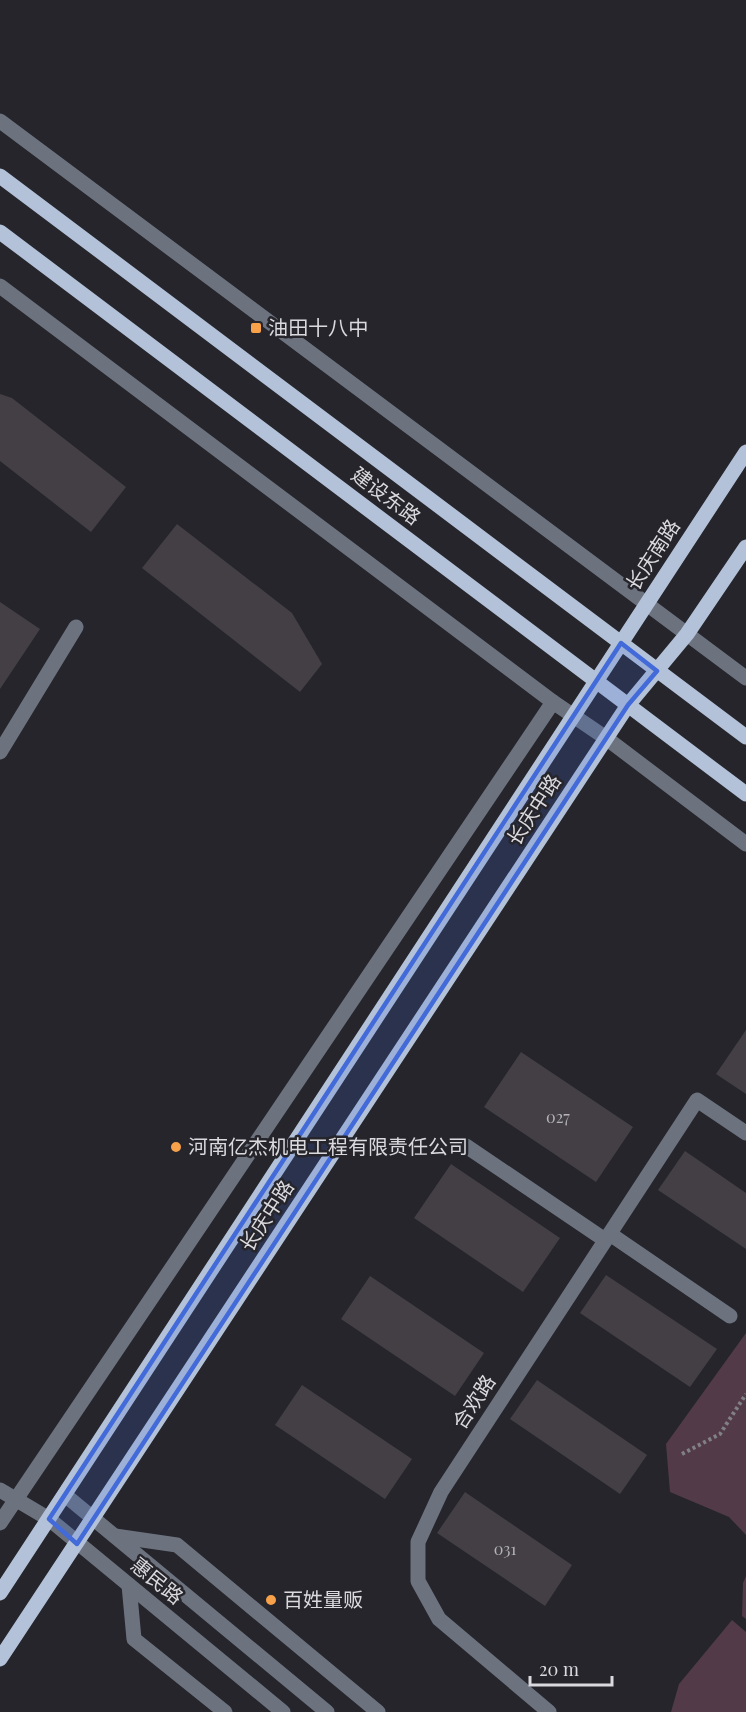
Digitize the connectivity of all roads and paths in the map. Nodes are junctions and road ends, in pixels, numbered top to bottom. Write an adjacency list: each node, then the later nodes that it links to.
1 (0, 121): 7 (street)
2 (0, 176): 10 (main road, 建设东路)
3 (0, 232): 13 (main road, 建设东路)
4 (0, 286): 14 (street)
5 (746, 452): 7 (main road, 长庆南路)
6 (746, 547): 9 (main road)
7 (647, 603): 9 (street); 10 (main road, 长庆南路)
8 (76, 627): 19 (street)
9 (687, 634): 11 (main road); 12 (street)
10 (621, 643): 11 (main road, 建设东路); 13 (main road, 长庆南路)
11 (657, 671): 15 (main road); 17 (main road, 建设东路)
12 (746, 678)
13 (596, 681): 15 (main road, 建设东路); 16 (main road, 长庆中路)
14 (553, 702): 16 (street); 30 (street)
15 (628, 705): 18 (main road, 长庆中路); 20 (main road, 建设东路)
16 (573, 715): 18 (street); 29 (main road, 长庆中路)
17 (746, 737)
18 (606, 738): 21 (street); 32 (main road, 长庆中路)
19 (0, 752)
20 (746, 794)
21 (746, 844)
22 (746, 1133): 24 (street, 合欢路)
23 (466, 1146): 24 (street)
24 (607, 1237): 25 (street); 43 (street, 合欢路)
25 (730, 1316)
26 (746, 1394): 27 (path)
27 (682, 1454)
28 (0, 1490): 30 (street, 惠民路)
29 (65, 1495): 31 (main road, 长庆中路); 32 (street, 惠民路)
30 (16, 1500): 31 (street, 惠民路); 33 (street)
31 (49, 1519): 35 (street, 惠民路); 37 (main road, 长庆中路)
32 (93, 1520): 34 (street, 惠民路); 35 (main road, 长庆中路)
33 (0, 1523)
34 (114, 1536): 41 (street, 惠民路); 42 (street)
35 (77, 1544): 36 (street, 惠民路); 38 (main road, 长庆中路)
36 (129, 1585): 39 (street); 40 (street, 惠民路)
37 (0, 1593)
38 (0, 1659)
39 (225, 1712)
40 (283, 1712)
41 (327, 1712)
42 (378, 1712)
43 (549, 1712)

